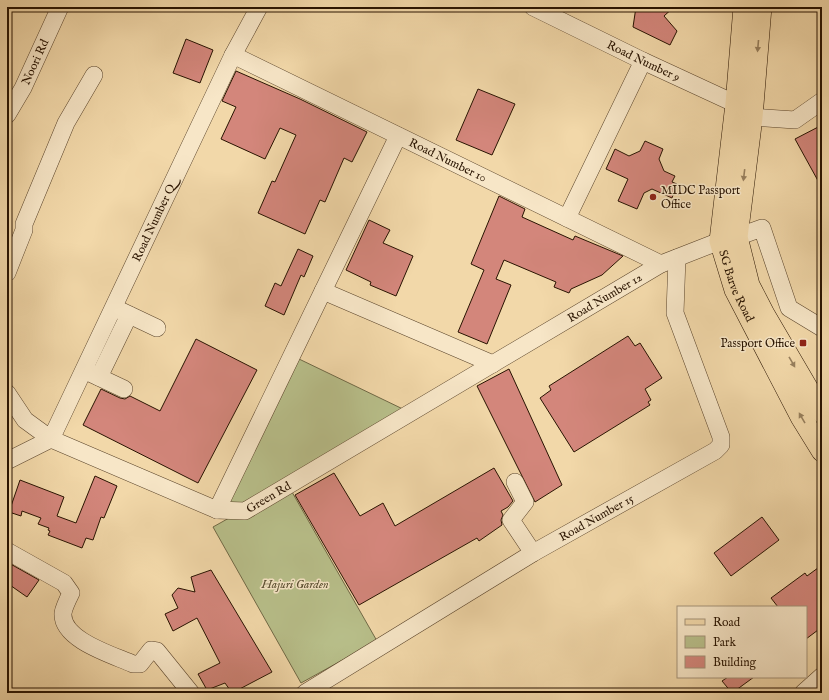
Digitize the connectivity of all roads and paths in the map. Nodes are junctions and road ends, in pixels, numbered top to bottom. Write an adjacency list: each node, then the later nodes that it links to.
1 (60, 7): 11 (street, Noori Rd)
2 (259, 7): 6 (street, Road Number Q)
3 (533, 7): 7 (street, Road Number 9)
4 (744, 7): 10 (main road, SG Barve Road)
5 (761, 7): 10 (main road, SG Barve Road, one-way to 10)
6 (234, 55): 12 (street, Road Number 10); 19 (street, Road Number Q)
7 (643, 61): 10 (street, Road Number 9); 13 (street)
8 (94, 75): 16 (street)
9 (822, 101): 10 (street)
10 (744, 111): 14 (main road, SG Barve Road)
11 (7, 115)
12 (398, 136): 13 (street, Road Number 10); 17 (street)
13 (567, 218): 15 (street, Road Number 10)
14 (728, 239): 15 (street, Road Number 12); 18 (street, Road Number 12); 20 (main road, SG Barve Road); 30 (main road, SG Barve Road, one-way to 14)
15 (669, 261): 23 (street, Road Number 12); 35 (street, Road Number 15)
16 (7, 273)
17 (323, 291): 23 (street); 33 (street)
18 (789, 308): 20 (street); 22 (street)
19 (121, 311): 21 (street); 24 (street, Road Number Q); 25 (street)
20 (764, 314): 28 (main road, SG Barve Road, one-way to 28)
21 (157, 328)
22 (822, 328)
23 (493, 364): 33 (street, Green Rd)
24 (84, 370): 25 (street); 29 (street, Road Number Q)
25 (99, 378): 26 (street)
26 (124, 389)
27 (7, 393): 29 (street)
28 (822, 413)
29 (51, 439): 31 (street); 33 (street, Green Rd)
30 (822, 451)
31 (7, 461)
32 (516, 482): 35 (street)
33 (217, 510)
34 (7, 551): 37 (street)
35 (533, 553): 38 (street, Road Number 15)
36 (822, 676): 39 (street)
37 (191, 693)
38 (305, 693)
39 (803, 693)

